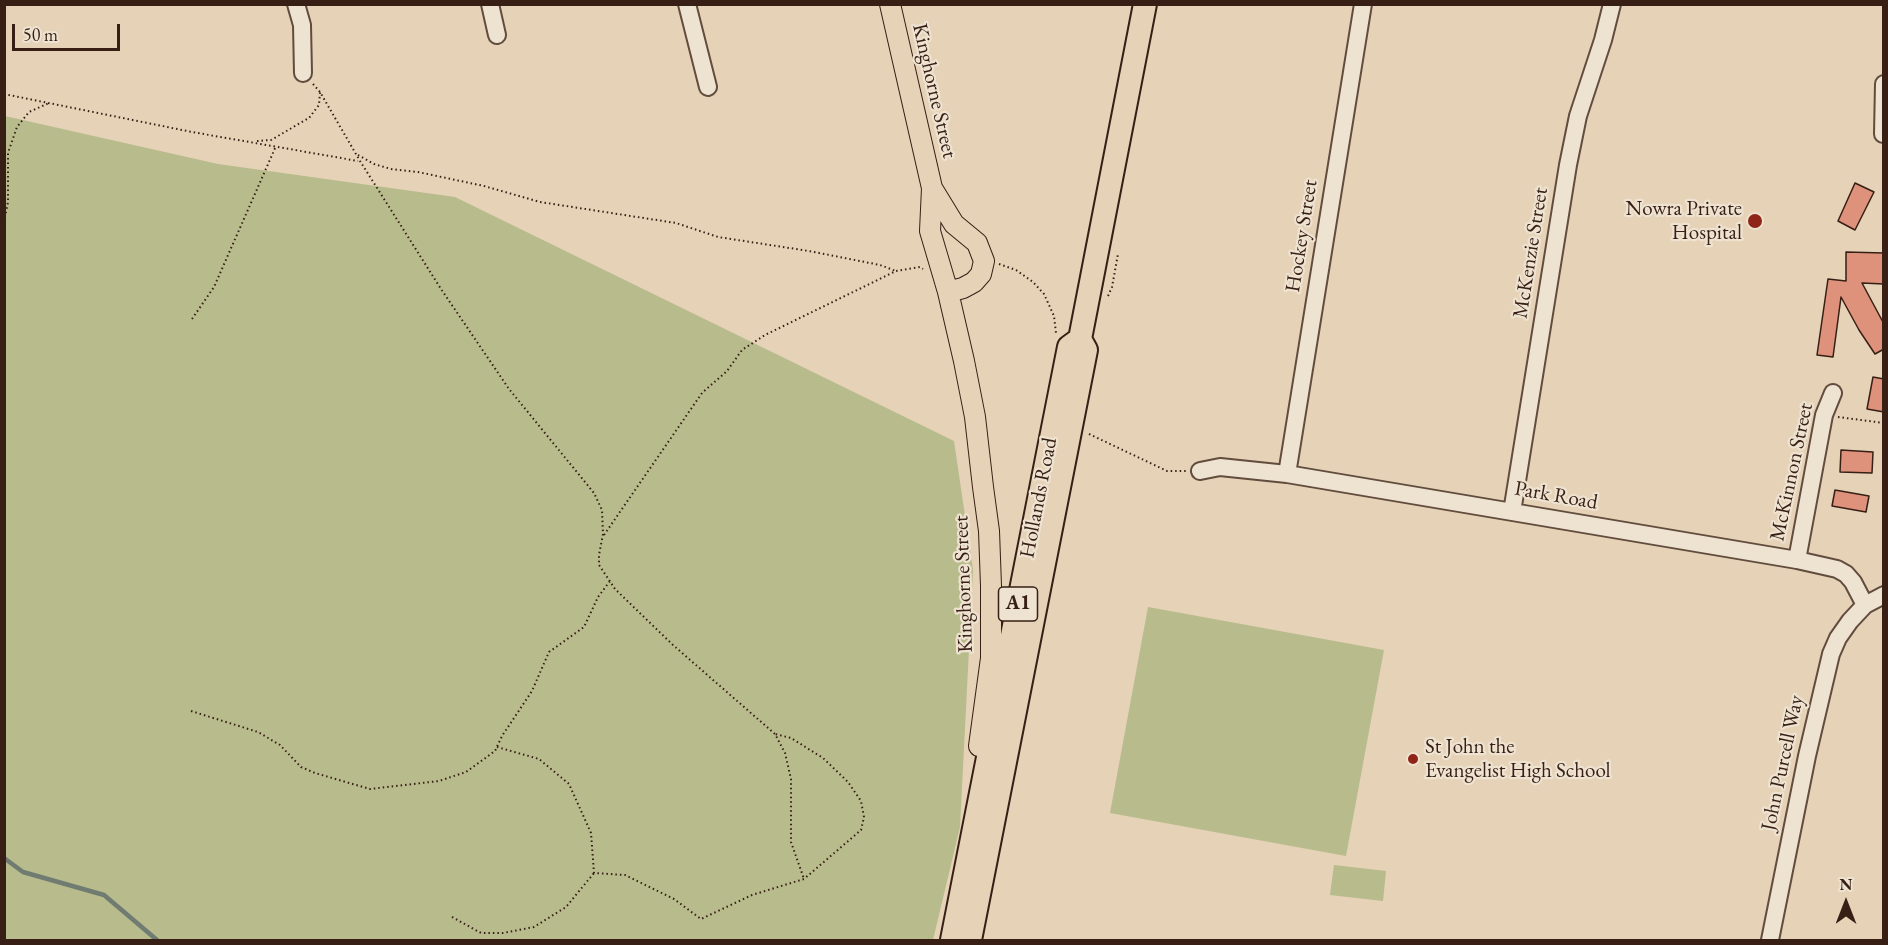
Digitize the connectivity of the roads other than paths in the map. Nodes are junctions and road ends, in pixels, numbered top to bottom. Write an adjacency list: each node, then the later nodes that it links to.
1 (296, 4): 9 (street)
2 (490, 4): 8 (street)
3 (687, 4): 11 (street)
4 (890, 4): 13 (main road, Kinghorne Street)
5 (1145, 4): 15 (highway, Hollands Road / A1)
6 (1363, 4): 18 (street, Hockey Street)
7 (1612, 4): 19 (street, McKenzie Street)
8 (497, 35)
9 (303, 73)
10 (1884, 84): 12 (street)
11 (708, 87)
12 (1883, 134)
13 (932, 188): 14 (main road, Kinghorne Street); 14 (main road, Kinghorne Street)
14 (948, 292): 23 (main road, Kinghorne Street)
15 (1069, 340): 23 (highway, Hollands Road / A1); 25 (highway, Hollands Road / A1)
16 (1833, 393): 20 (street, McKinnon Street)
17 (1200, 471): 18 (street, Park Road)
18 (1287, 474): 19 (street, Park Road)
19 (1512, 512): 20 (street, Park Road)
20 (1797, 560): 22 (street, Park Road)
21 (1884, 596): 22 (street)
22 (1865, 605): 26 (street, John Purcell Way)
23 (965, 875): 24 (highway, A1)
24 (952, 940)
25 (970, 940)
26 (1770, 940)

